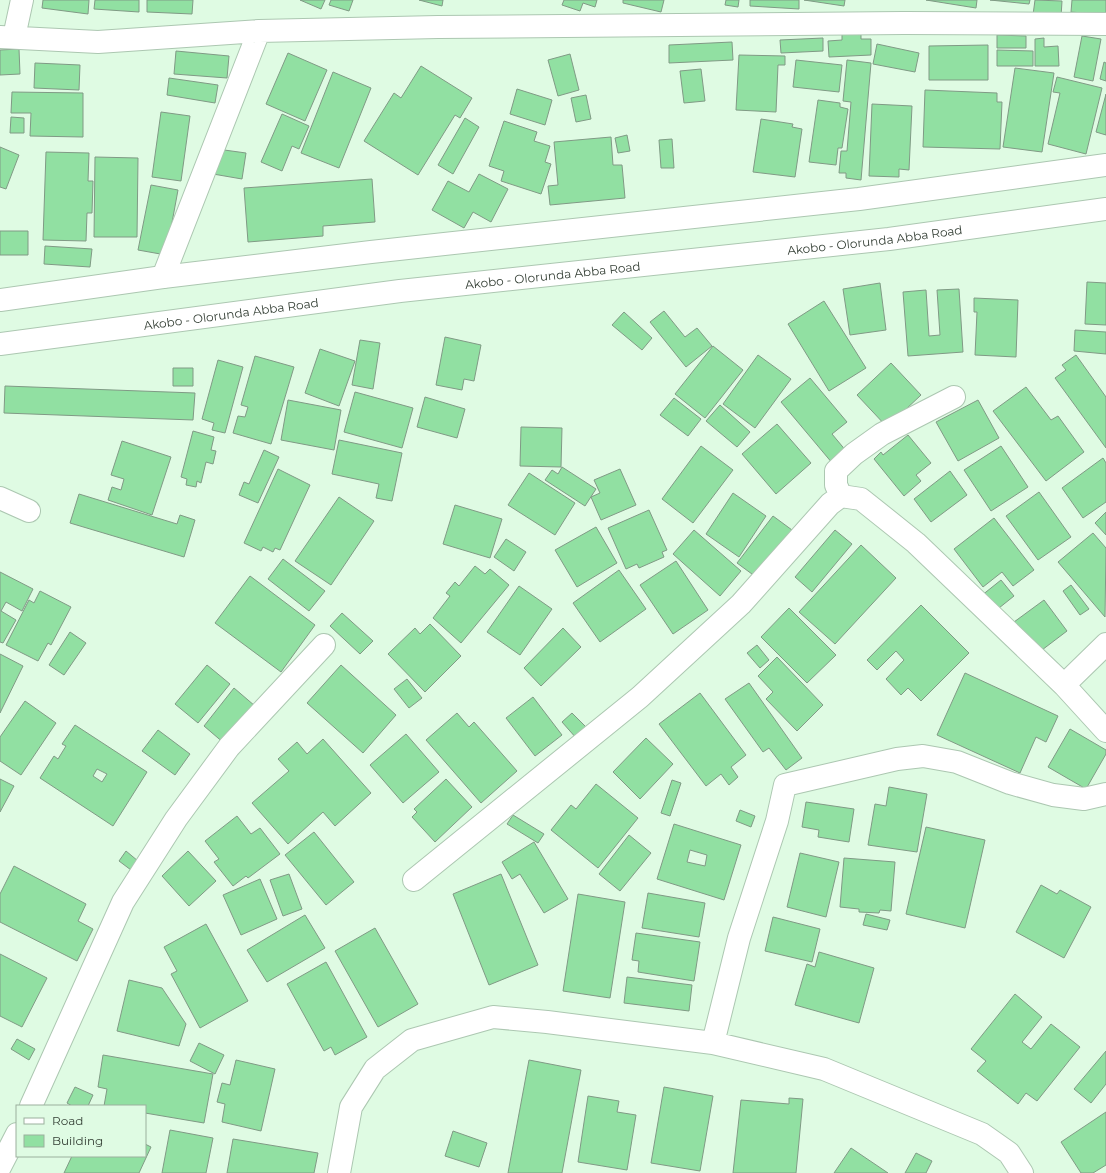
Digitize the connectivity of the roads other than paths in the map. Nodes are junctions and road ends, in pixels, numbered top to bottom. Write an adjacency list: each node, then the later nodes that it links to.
1 (22, 0): 4 (street)
2 (1106, 24): 3 (street)
3 (259, 30): 4 (street); 7 (street)
4 (7, 37)
5 (1106, 165): 7 (street)
6 (1106, 209): 9 (street, Akobo - Olorunda Abba Road)
7 (163, 277): 8 (street)
8 (0, 300)
9 (0, 344)
10 (954, 397): 11 (street)
11 (841, 496): 16 (street); 19 (street)
12 (0, 498): 13 (street)
13 (29, 511)
14 (1106, 644): 16 (street)
15 (324, 645): 21 (street)
16 (1064, 685): 17 (street)
17 (1106, 731)
18 (1106, 794): 20 (street)
19 (414, 880)
20 (713, 1043): 24 (street); 25 (street)
21 (31, 1105)
22 (16, 1136): 23 (street)
23 (0, 1167)
24 (339, 1173)
25 (1022, 1173)

